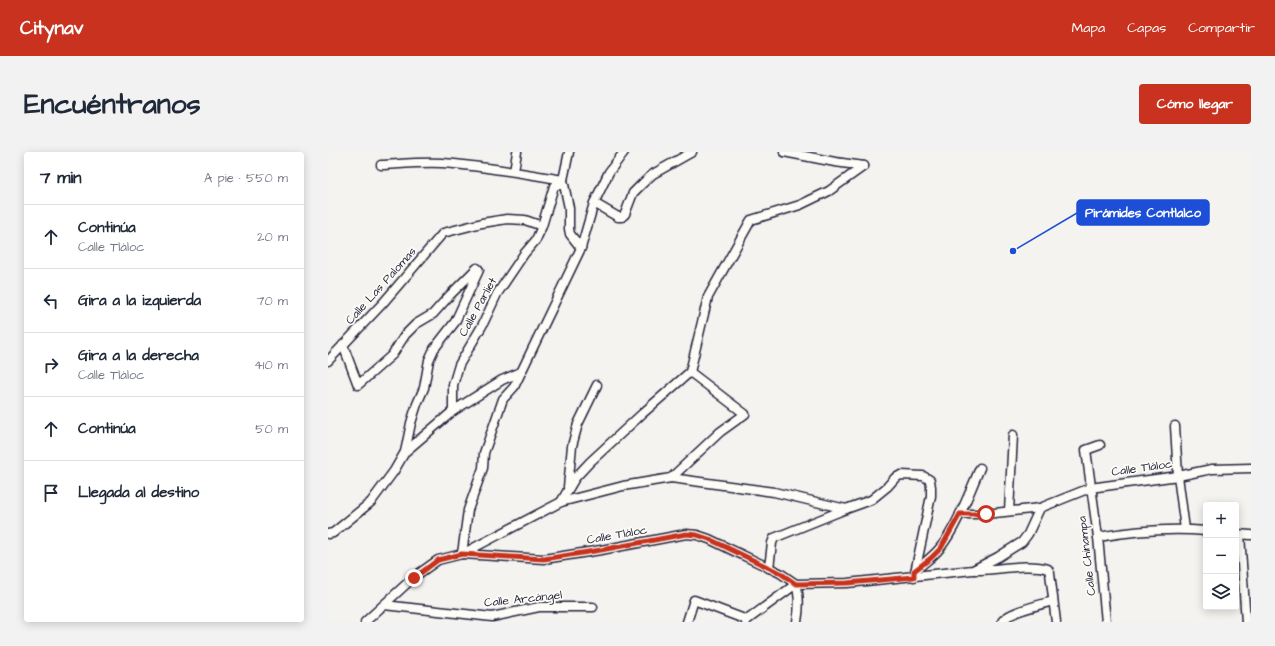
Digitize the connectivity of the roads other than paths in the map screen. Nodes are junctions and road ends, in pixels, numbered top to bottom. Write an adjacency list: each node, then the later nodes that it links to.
1 (517, 152): 7 (street)
2 (569, 152): 8 (street)
3 (624, 152): 9 (street)
4 (692, 152): 9 (street)
5 (784, 152): 15 (street)
6 (381, 165): 7 (street)
7 (514, 171): 8 (street)
8 (563, 183): 10 (street, Calle Parliet); 11 (street)
9 (594, 203): 11 (street)
10 (542, 226): 12 (street, Calle Las Palomas); 17 (street, Calle Parliet)
11 (581, 248): 14 (street)
12 (343, 345): 13 (street, Calle Las Palomas); 21 (street)
13 (328, 361)
14 (521, 372): 17 (street); 40 (street)
15 (690, 372): 25 (street); 27 (street)
16 (597, 385): 27 (street)
17 (453, 411): 21 (street)
18 (1175, 426): 24 (street)
19 (1013, 435): 31 (street)
20 (1100, 445): 26 (street, Calle Chinampa)
21 (405, 452): 35 (street)
22 (980, 468): 32 (street)
23 (1251, 468): 24 (street, Calle Tláloc)
24 (1178, 476): 26 (street, Calle Tláloc); 33 (street)
25 (671, 478): 28 (street); 30 (street)
26 (1090, 488): 29 (street, Calle Tláloc); 38 (street, Calle Chinampa)
27 (568, 489): 28 (street)
28 (561, 502): 40 (street)
29 (1040, 508): 31 (street, Calle Tláloc); 42 (street)
30 (846, 509): 41 (street); 43 (street)
31 (1009, 511): 32 (street, Calle Tláloc)
32 (960, 514): 43 (street)
33 (1185, 529): 34 (street); 38 (street)
34 (1203, 531)
35 (328, 534)
36 (1239, 534): 37 (street)
37 (1251, 535)
38 (1098, 537): 56 (street, Calle Chinampa)
39 (1238, 538): 57 (street)
40 (462, 554): 41 (street, Calle Tláloc); 46 (street)
41 (769, 568): 44 (street, Calle Tláloc)
42 (973, 570): 43 (street); 45 (street)
43 (914, 574): 44 (street)
44 (796, 584): 49 (street); 53 (street)
45 (1053, 601): 54 (street); 55 (street)
46 (384, 605): 48 (street, Calle Arcángel); 50 (street)
47 (593, 607): 48 (street, Calle Arcángel)
48 (492, 616): 51 (street)
49 (746, 621): 52 (street)
50 (365, 622)
51 (480, 622)
52 (686, 622)
53 (797, 622)
54 (1002, 622)
55 (1056, 622)
56 (1106, 622)
57 (1246, 622)

